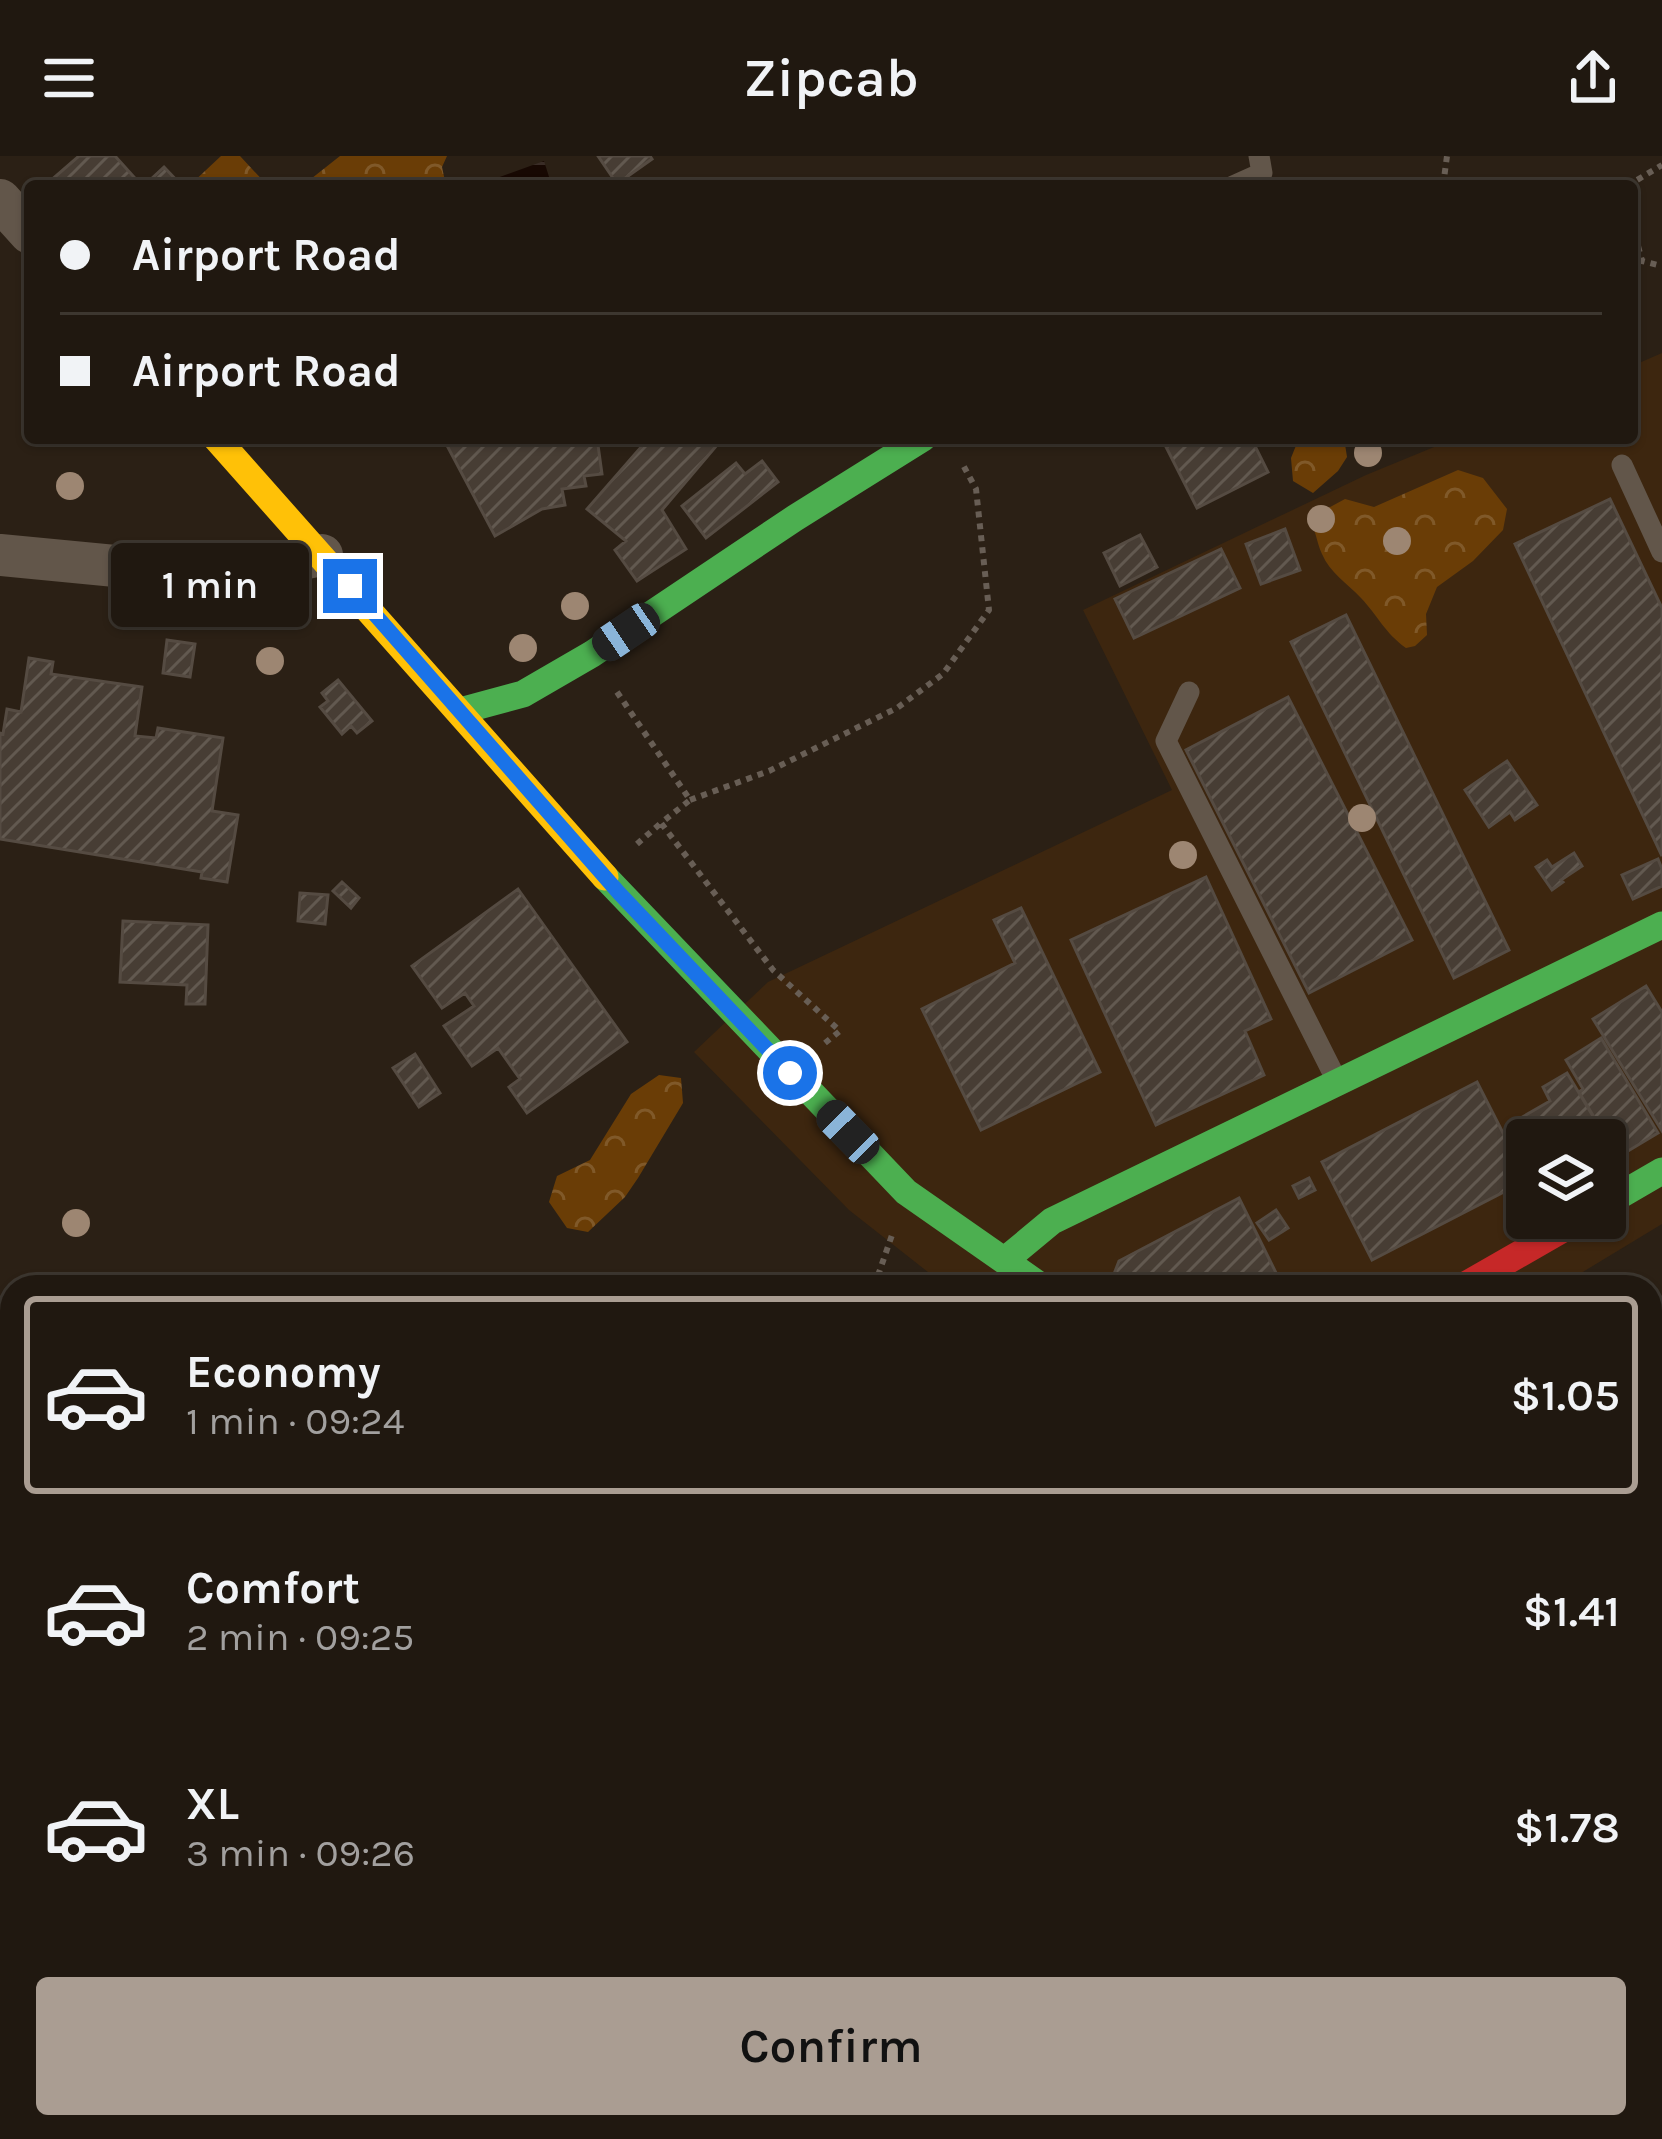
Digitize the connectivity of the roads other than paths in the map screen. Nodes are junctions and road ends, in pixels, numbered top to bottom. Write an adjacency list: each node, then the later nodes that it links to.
1 (1259, 156): 2 (lane)
2 (1246, 180)
3 (0, 200): 4 (street)
4 (24, 226)
5 (221, 444): 10 (street)
6 (912, 444): 12 (street)
7 (1622, 465): 8 (lane)
8 (1662, 552)
9 (0, 555): 10 (street)
10 (322, 555): 12 (street)
11 (1189, 692): 14 (lane)
12 (460, 711): 18 (street)
13 (1662, 925): 14 (street)
14 (1338, 1083): 18 (street)
15 (1662, 1172): 16 (street)
16 (1626, 1192)
17 (1545, 1239): 20 (street)
18 (1005, 1260): 19 (street)
19 (1026, 1275)
20 (1483, 1275)

